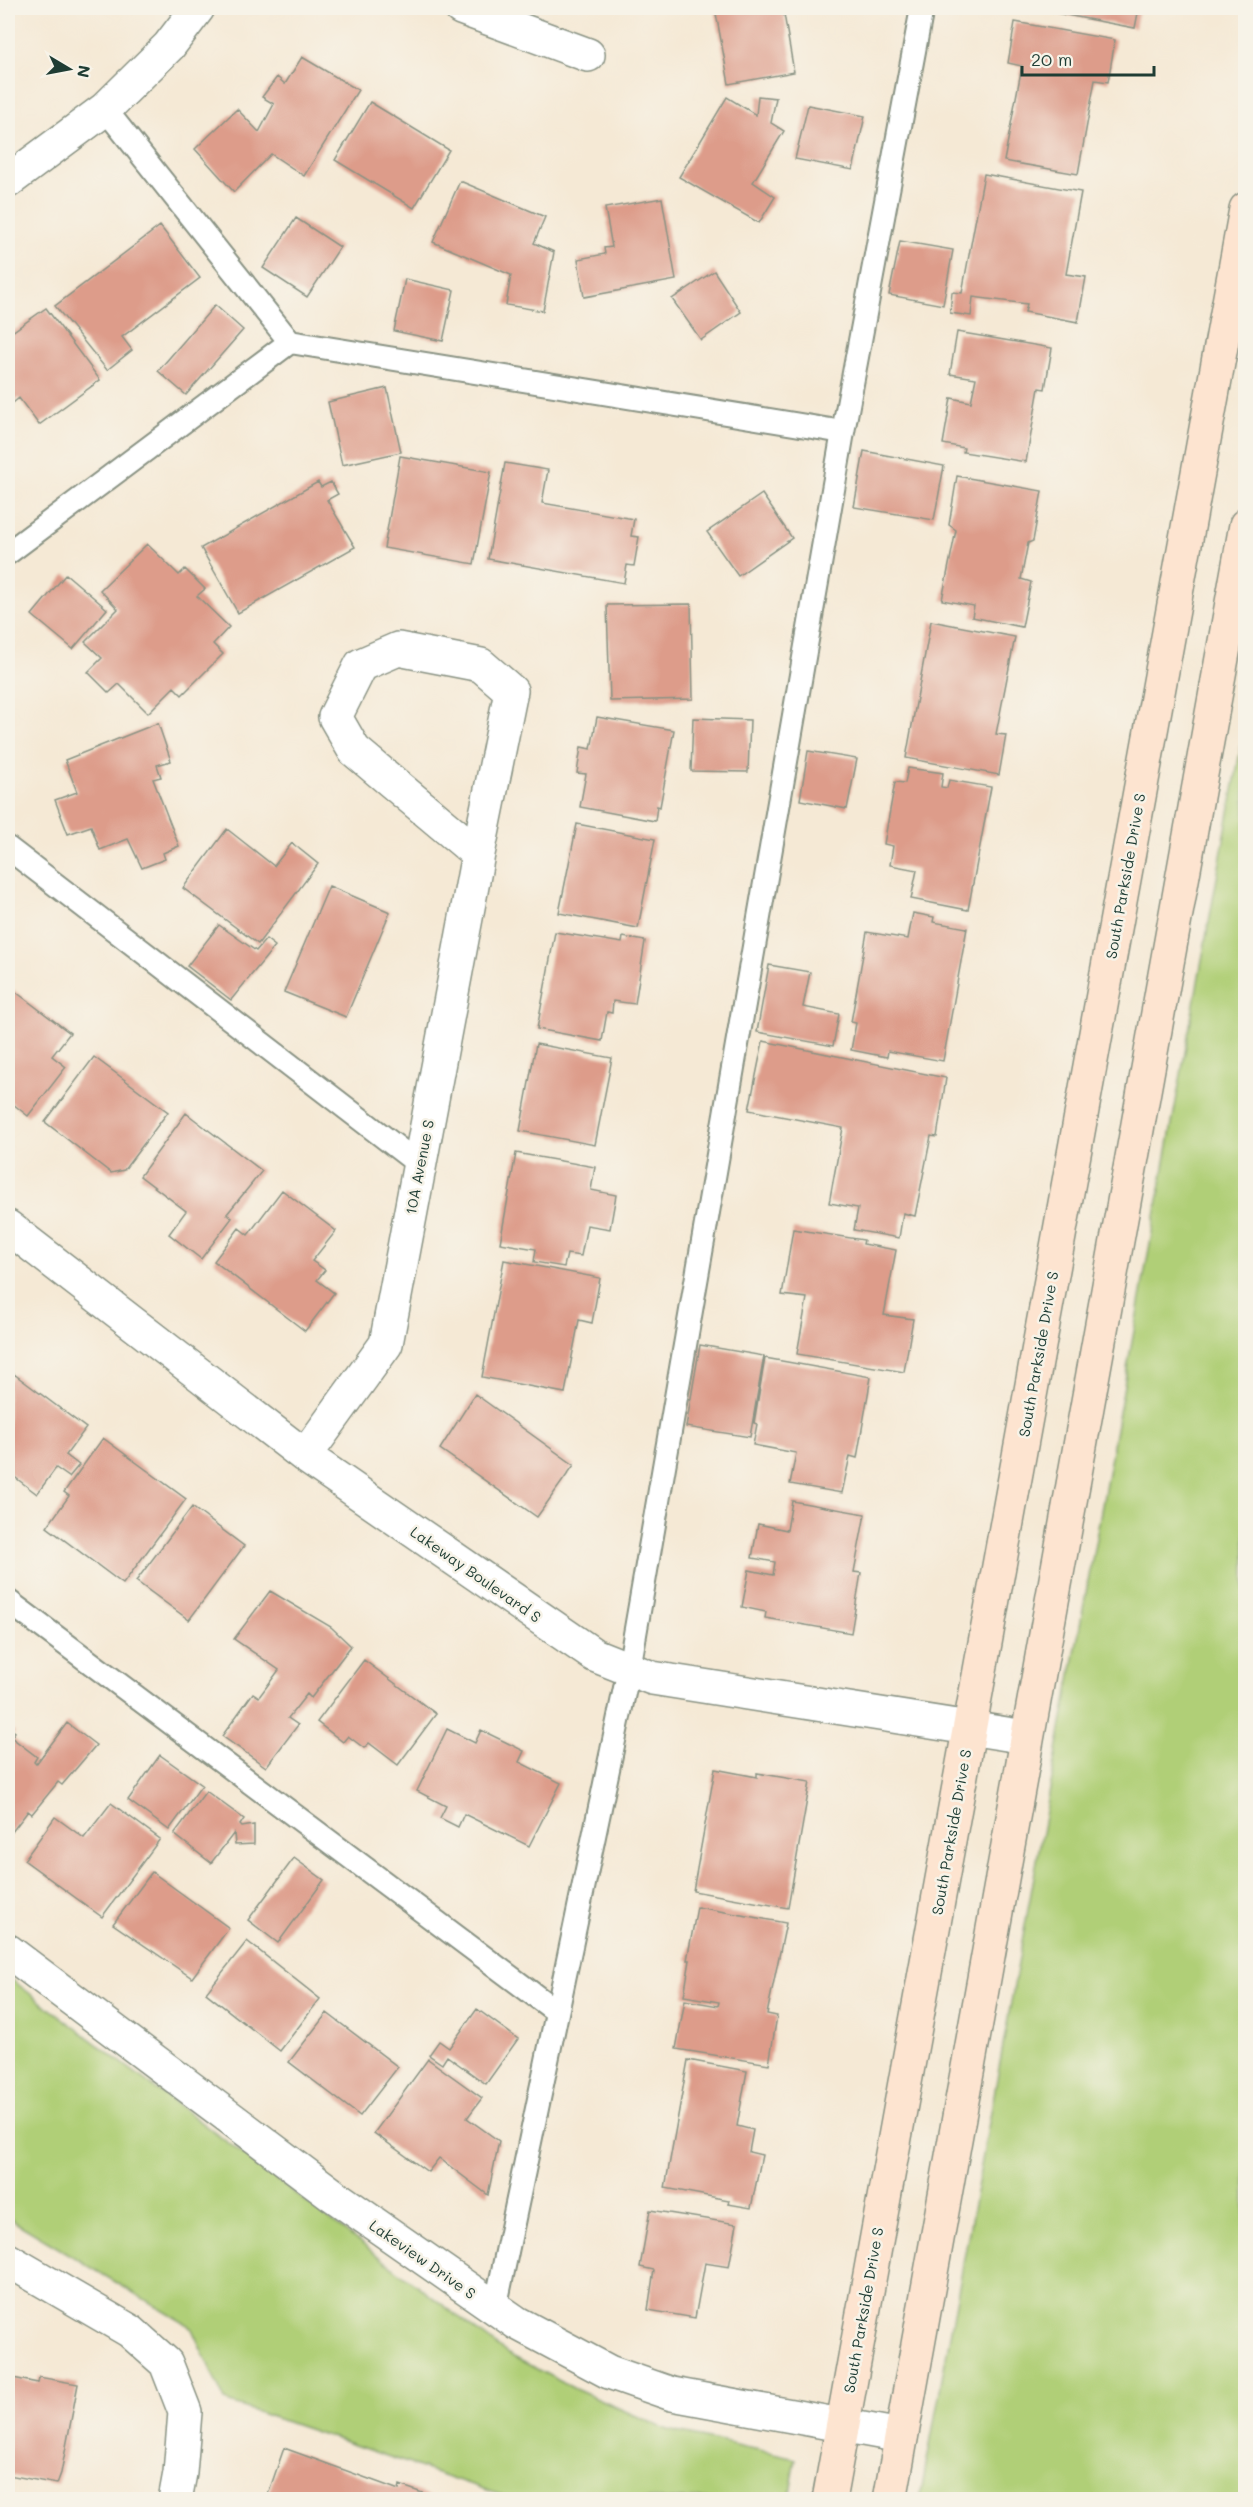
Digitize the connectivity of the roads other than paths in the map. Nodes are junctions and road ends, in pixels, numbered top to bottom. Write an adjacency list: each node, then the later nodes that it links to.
1 (198, 8): 5 (street)
2 (461, 8): 4 (street)
3 (922, 8): 9 (lane)
4 (588, 55)
5 (105, 110): 6 (street); 8 (lane)
6 (8, 181)
7 (1245, 209): 19 (main road, South Parkside Drive S)
8 (290, 342): 9 (lane); 11 (lane)
9 (843, 432): 18 (lane)
10 (1245, 525): 20 (main road)
11 (8, 553)
12 (8, 848): 14 (lane)
13 (478, 854): 13 (street, 10A Avenue S); 14 (street, 10A Avenue S)
14 (420, 1165): 16 (street, 10A Avenue S)
15 (8, 1227): 16 (street, Lakeway Boulevard S)
16 (305, 1456): 18 (street, Lakeway Boulevard S)
17 (8, 1601): 22 (lane)
18 (628, 1669): 19 (street, Lakeway Boulevard S); 22 (lane)
19 (970, 1729): 20 (street, Lakeway Boulevard S); 25 (main road, South Parkside Drive S)
20 (1026, 1737): 26 (main road)
21 (8, 1951): 24 (street, Lakeview Drive S)
22 (557, 2012): 24 (lane)
23 (8, 2260): 27 (street)
24 (495, 2309): 25 (street, Lakeview Drive S)
25 (842, 2425): 26 (street, Lakeview Drive S); 28 (main road, South Parkside Drive S)
26 (901, 2436): 29 (main road)
27 (175, 2499)
28 (829, 2499)
29 (890, 2499)

